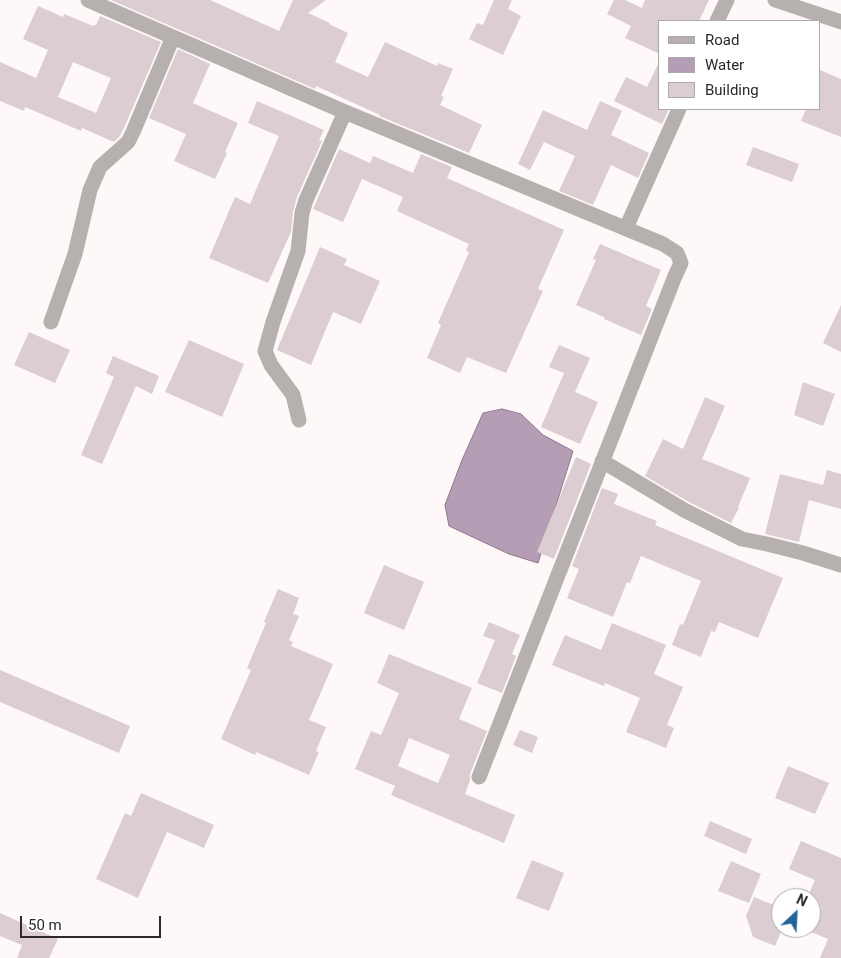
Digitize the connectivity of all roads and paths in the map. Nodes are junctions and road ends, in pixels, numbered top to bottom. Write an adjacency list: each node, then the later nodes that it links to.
1 (88, 0): 6 (street)
2 (727, 0): 4 (street)
3 (775, 0): 5 (street)
4 (717, 20)
5 (841, 22)
6 (173, 37): 8 (street); 10 (street)
7 (679, 110): 9 (street)
8 (345, 112): 9 (street); 11 (street)
9 (626, 228): 12 (street)
10 (51, 322)
11 (300, 420)
12 (602, 461): 13 (street); 14 (street)
13 (841, 565)
14 (479, 777)

